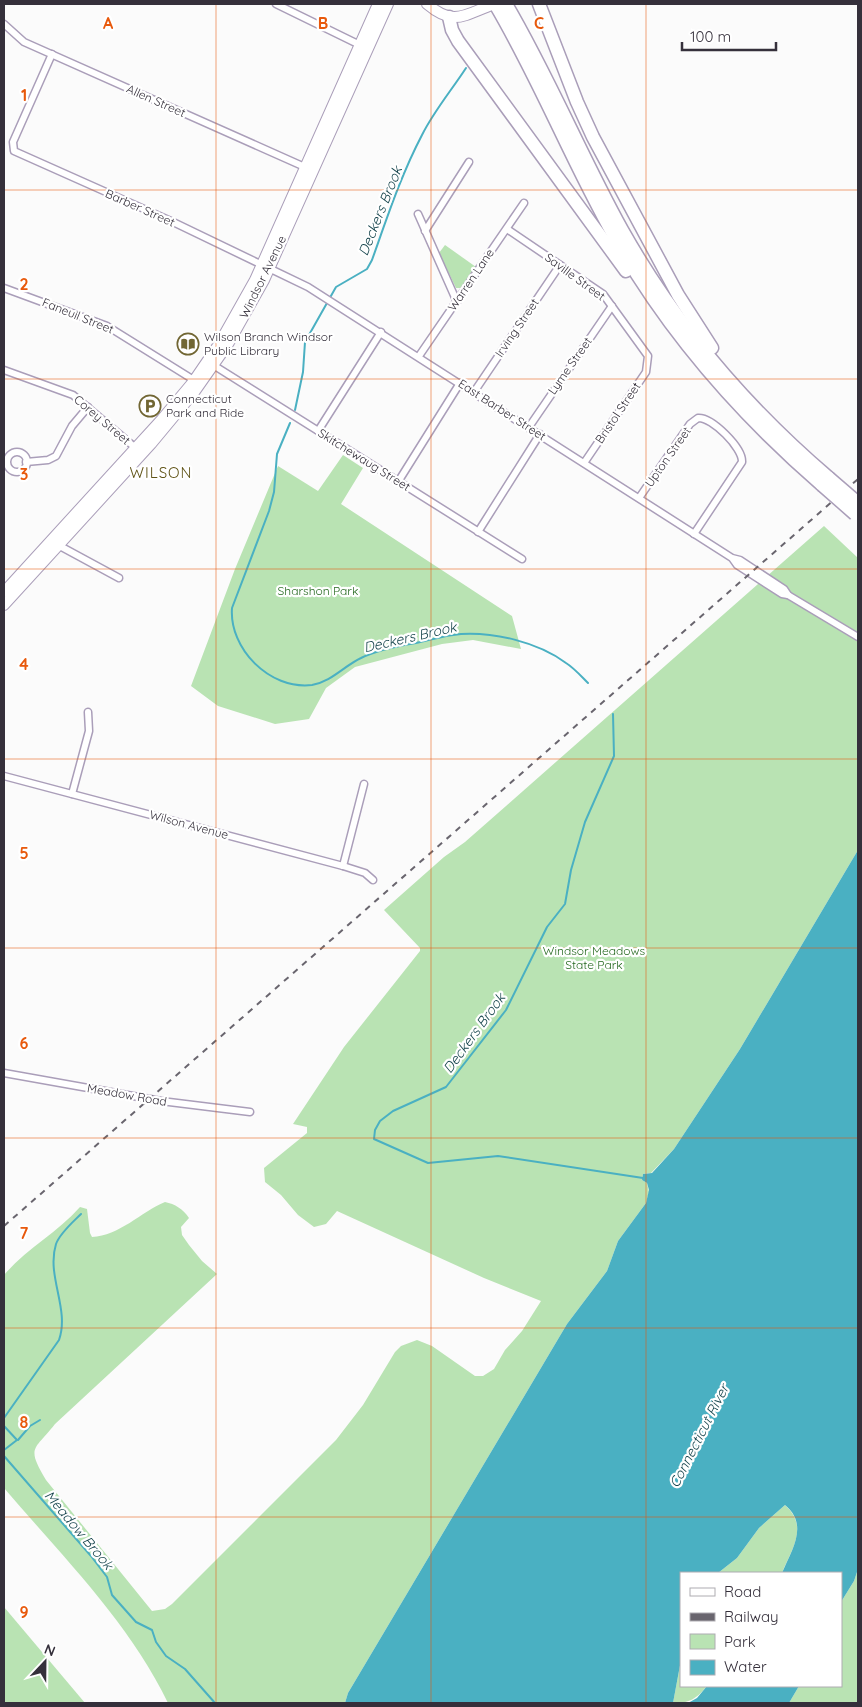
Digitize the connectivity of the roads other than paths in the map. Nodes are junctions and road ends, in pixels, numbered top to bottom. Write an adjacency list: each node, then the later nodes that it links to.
1 (276, 4): 10 (street)
2 (378, 4): 10 (main road, Windsor Avenue)
3 (388, 4): 10 (main road, Windsor Avenue)
4 (427, 4): 8 (main road)
5 (494, 4): 7 (highway); 8 (main road)
6 (539, 4): 32 (highway)
7 (506, 10): 24 (highway); 32 (highway)
8 (449, 18): 24 (highway)
9 (4, 24): 11 (street, Allen Street)
10 (364, 47): 13 (main road, Windsor Avenue)
11 (52, 54): 13 (street, Allen Street); 19 (street, Barber Street)
12 (469, 162): 17 (street)
13 (309, 169): 19 (main road, Windsor Avenue)
14 (524, 204): 16 (street, Warren Lane)
15 (418, 214): 17 (street)
16 (507, 229): 18 (street, Saville Street); 21 (street, Warren Lane)
17 (425, 231): 21 (street)
18 (560, 265): 22 (street, Saville Street); 31 (street, Irving Street)
19 (265, 267): 23 (street, East Barber Street); 27 (main road, Windsor Avenue)
20 (4, 288): 29 (street, Faneuil Street)
21 (457, 302): 25 (street, Warren Lane)
22 (612, 306): 26 (street, Saville Street); 34 (street, Lyme Street)
23 (381, 332): 25 (street, East Barber Street); 35 (street)
24 (684, 341): 41 (highway)
25 (419, 356): 30 (street, East Barber Street)
26 (649, 362): 39 (street, Bristol Street)
27 (210, 364): 29 (main road, Windsor Avenue); 35 (street, Skitchewaug Street)
28 (4, 370): 33 (street, Corey Street)
29 (197, 382): 37 (main road, Windsor Avenue)
30 (460, 383): 31 (street, East Barber Street); 40 (street)
31 (474, 392): 34 (street, East Barber Street)
32 (748, 402): 41 (highway)
33 (88, 407): 37 (street, Corey Street); 38 (street)
34 (528, 427): 36 (street, East Barber Street)
35 (318, 431): 40 (street, Skitchewaug Street)
36 (540, 434): 39 (street, East Barber Street); 44 (street)
37 (139, 451): 46 (main road, Windsor Avenue); 48 (main road, Windsor Avenue)
38 (26, 462)
39 (584, 463): 42 (street, East Barber Street)
40 (398, 482): 44 (street, Skitchewaug Street)
41 (825, 482): 43 (highway, bridge)
42 (639, 498): 45 (street, East Barber Street); 45 (street, Upton Street)
43 (857, 511)
44 (478, 532): 47 (street, Skitchewaug Street)
45 (694, 534): 52 (street, East Barber Street)
46 (58, 545): 48 (main road, Windsor Avenue); 49 (street)
47 (522, 559)
48 (32, 568): 50 (main road, Windsor Avenue); 51 (main road, Windsor Avenue)
49 (119, 578)
50 (4, 592)
51 (4, 605)
52 (858, 637)
53 (88, 712): 56 (street)
54 (4, 776): 56 (street, Wilson Avenue)
55 (364, 784): 57 (street)
56 (72, 794): 57 (street, Wilson Avenue)
57 (342, 866): 58 (street, Wilson Avenue)
58 (373, 880)
59 (4, 1073): 60 (street, Meadow Road)
60 (250, 1112)

